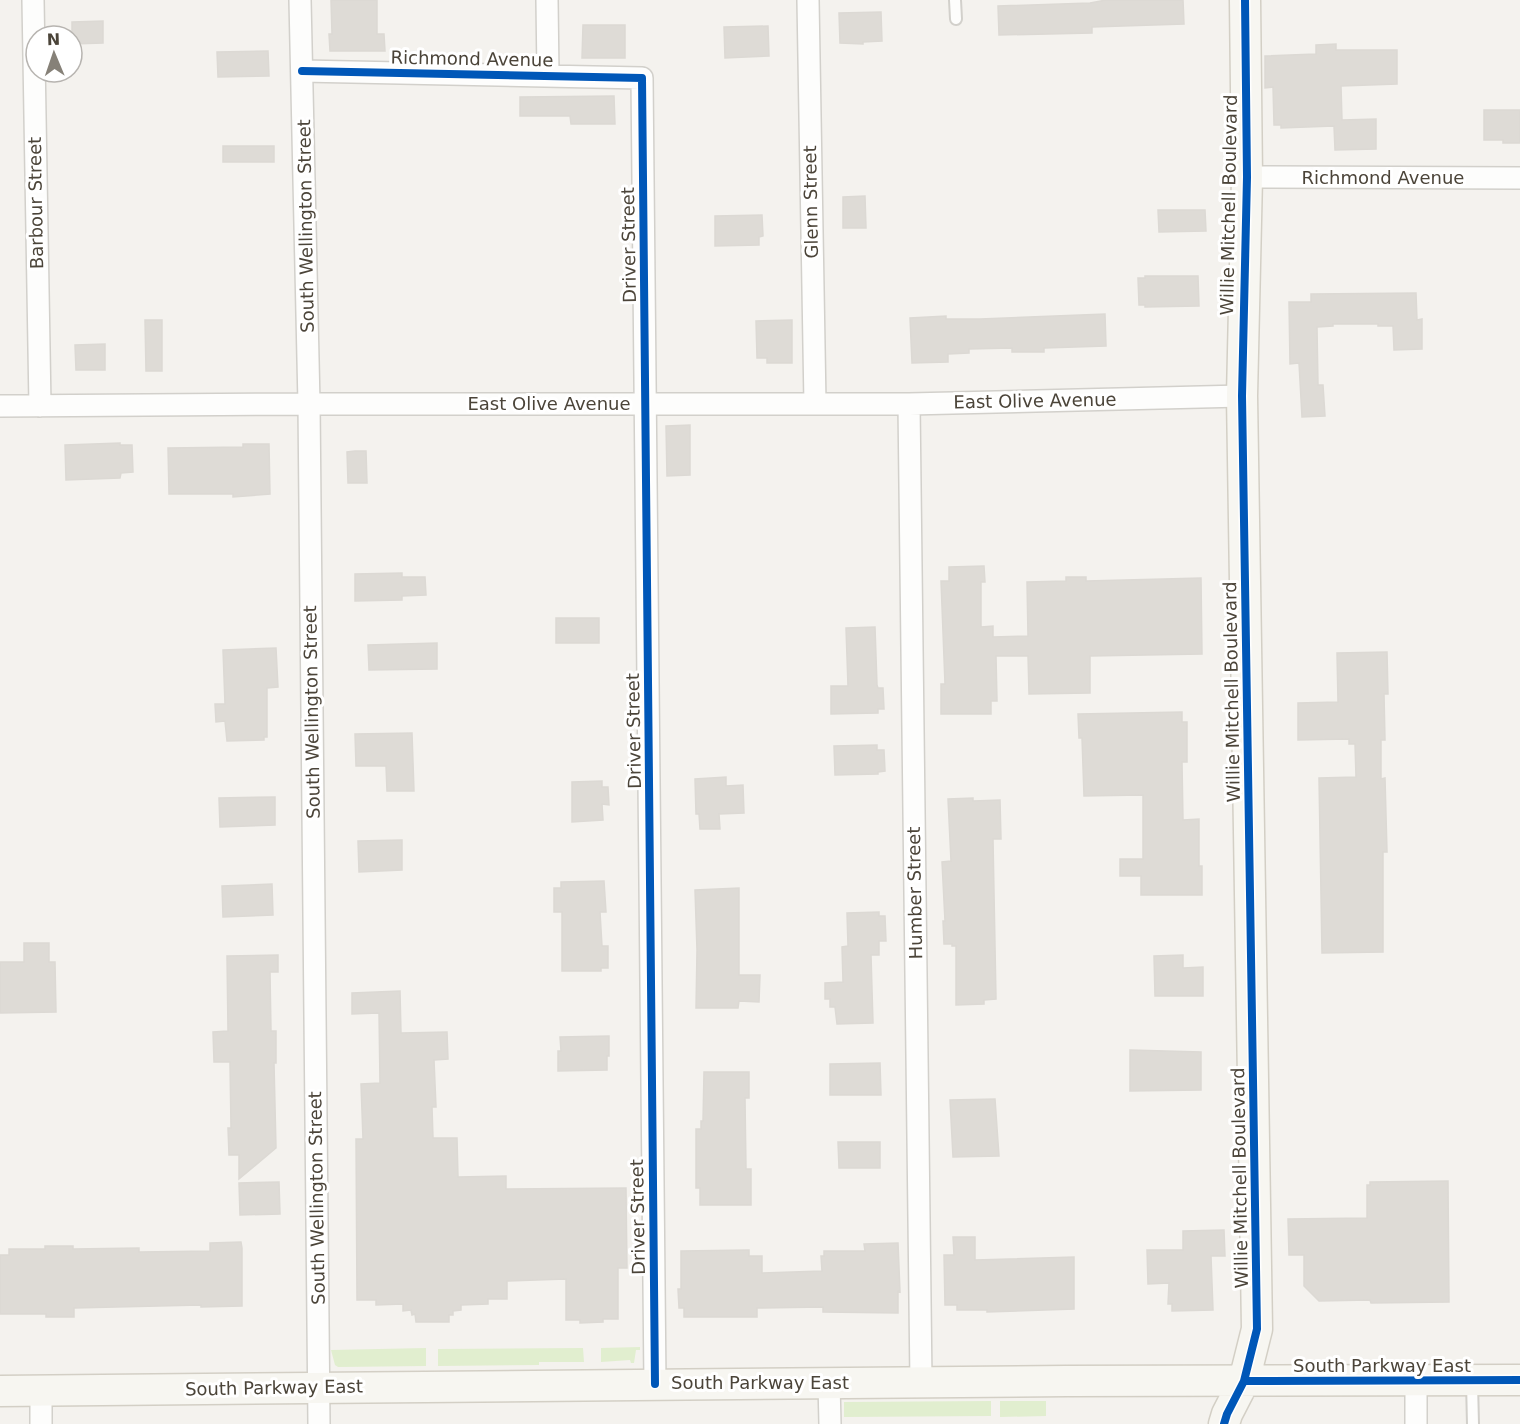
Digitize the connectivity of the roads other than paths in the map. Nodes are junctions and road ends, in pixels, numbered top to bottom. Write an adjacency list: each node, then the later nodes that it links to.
1 (33, 0): 19 (street, Barbour Street)
2 (300, 0): 8 (street, South Wellington Street)
3 (547, 0): 9 (street)
4 (808, 0): 15 (street, Glenn Street)
5 (955, 0): 7 (lane)
6 (1245, 0): 11 (main road, Willie Mitchell Boulevard)
7 (956, 19)
8 (302, 71): 9 (street, Richmond Avenue); 14 (street, South Wellington Street)
9 (548, 75): 10 (street, Richmond Avenue)
10 (642, 78): 17 (street, Driver Street)
11 (1247, 177): 12 (street, Richmond Avenue); 13 (main road, Willie Mitchell Boulevard)
12 (1520, 178)
13 (1242, 396): 16 (street, East Olive Avenue); 22 (main road, Willie Mitchell Boulevard)
14 (309, 404): 17 (street, East Olive Avenue); 19 (street, East Olive Avenue); 27 (street, South Wellington Street)
15 (815, 404): 16 (street, East Olive Avenue); 17 (street, East Olive Avenue)
16 (909, 404): 24 (street, Humber Street)
17 (646, 405): 26 (street, Driver Street)
18 (0, 406): 19 (street, East Olive Avenue)
19 (40, 406)
20 (1472, 1380): 21 (main road, South Parkway East); 23 (main road, South Parkway East); 35 (lane)
21 (1520, 1380)
22 (1244, 1381): 23 (main road, South Parkway East); 24 (main road, South Parkway East); 33 (main road, Willie Mitchell Boulevard)
23 (1416, 1381): 34 (street)
24 (921, 1382): 25 (main road, South Parkway East)
25 (830, 1383): 26 (main road, South Parkway East); 32 (street)
26 (655, 1384): 27 (main road, South Parkway East)
27 (319, 1387): 29 (main road, South Parkway East); 31 (street, South Wellington Street)
28 (0, 1391): 29 (main road, South Parkway East)
29 (41, 1391): 30 (street)
30 (41, 1424)
31 (319, 1424)
32 (830, 1424)
33 (1224, 1424)
34 (1416, 1424)
35 (1473, 1424)

